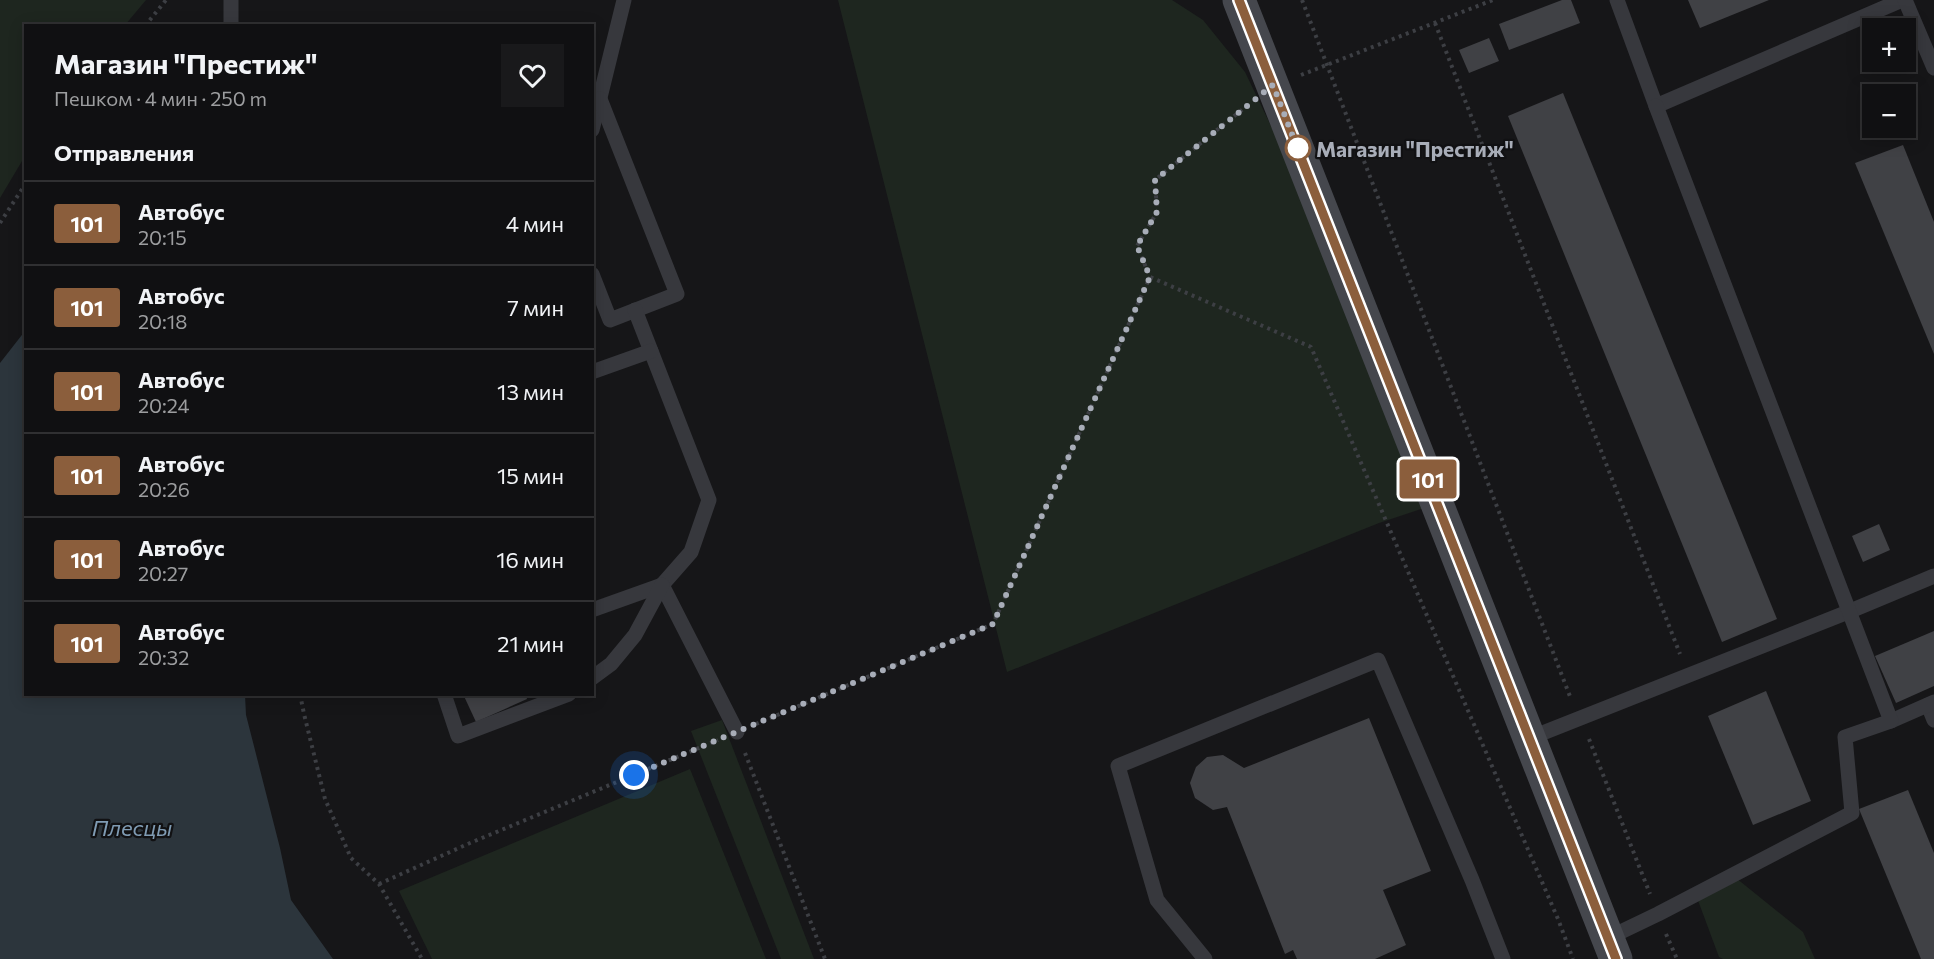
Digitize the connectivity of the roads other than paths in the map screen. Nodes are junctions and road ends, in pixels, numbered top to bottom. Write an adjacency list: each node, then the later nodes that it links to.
1 (231, 0): 6 (lane)
2 (624, 0): 8 (lane)
3 (1239, 0): 26 (street)
4 (1617, 0): 9 (lane)
5 (1904, 0): 7 (lane); 9 (lane)
6 (231, 24)
7 (1934, 68)
8 (600, 99): 10 (lane); 12 (lane)
9 (1656, 106): 18 (lane)
10 (594, 122)
11 (594, 279): 12 (lane)
12 (635, 310): 13 (lane)
13 (651, 351): 14 (lane); 16 (lane)
14 (594, 371)
15 (1934, 576): 18 (lane)
16 (662, 585): 17 (lane); 19 (lane); 25 (lane)
17 (594, 609)
18 (1848, 612): 24 (lane); 26 (lane)
19 (594, 677)
20 (445, 696): 21 (lane)
21 (563, 696)
22 (1931, 703): 23 (lane); 24 (lane)
23 (1934, 720)
24 (1891, 721): 27 (lane)
25 (737, 732)
26 (1530, 738): 27 (street)
27 (1612, 948)
28 (1205, 959): 29 (lane)
29 (1503, 959)

